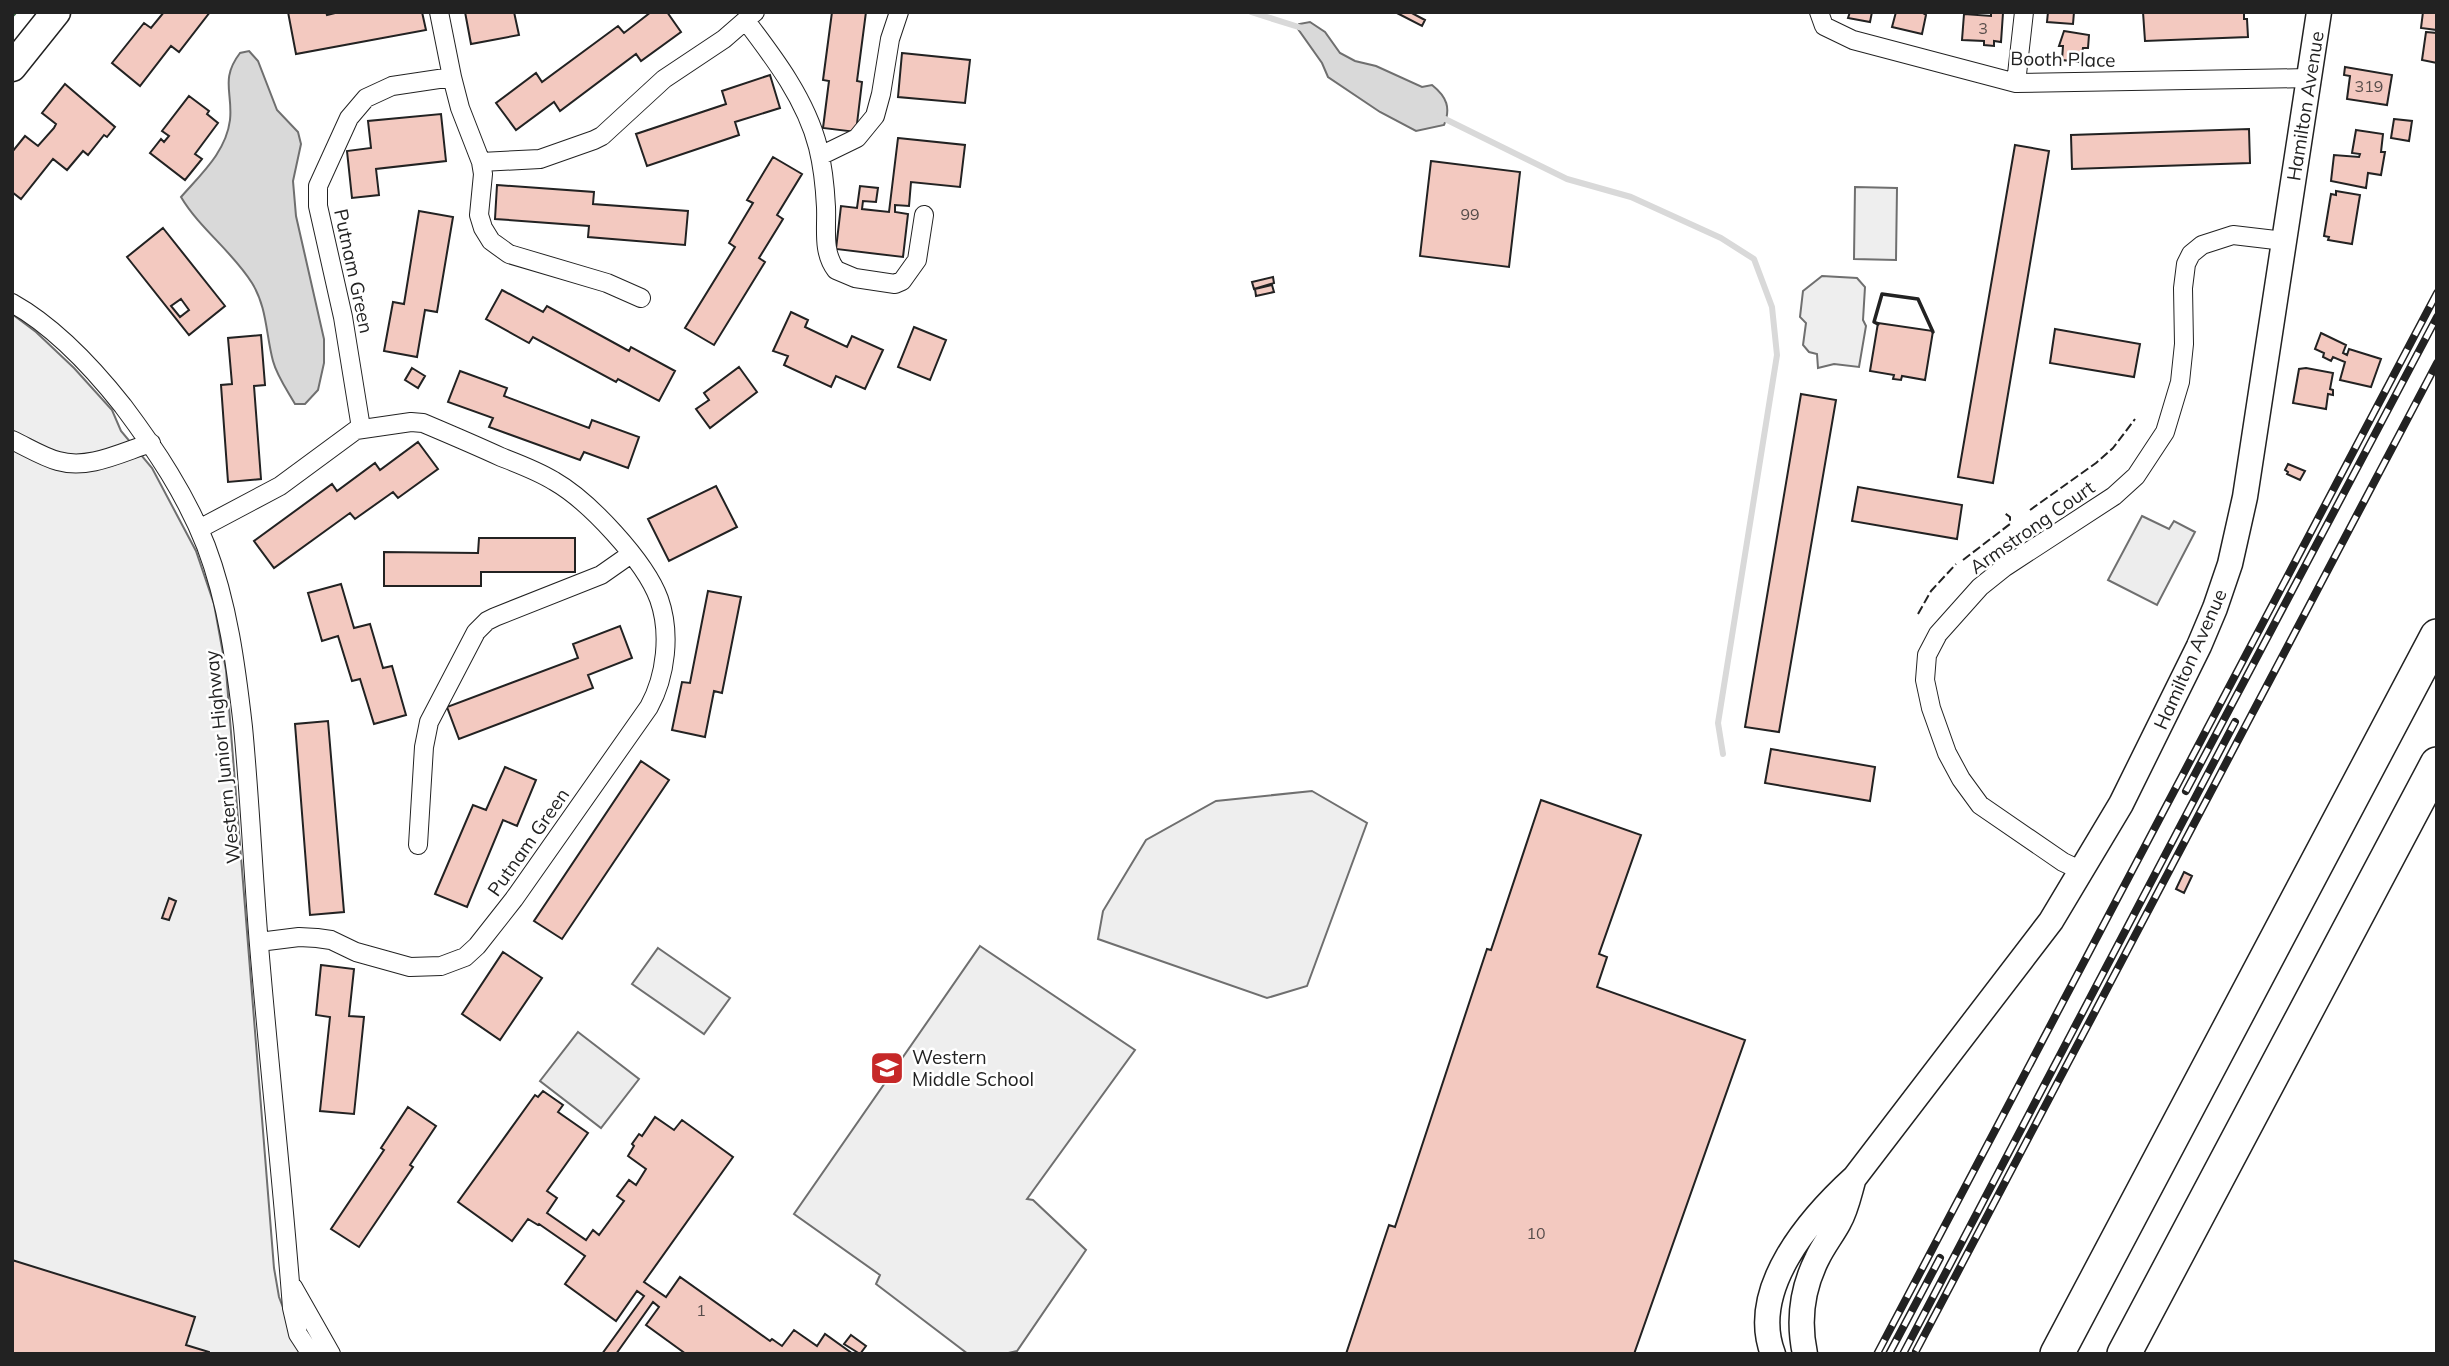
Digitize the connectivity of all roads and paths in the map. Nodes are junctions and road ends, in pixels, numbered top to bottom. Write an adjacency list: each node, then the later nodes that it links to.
1 (56, 12): 8 (main road)
2 (439, 12): 9 (street)
3 (899, 12): 12 (street)
4 (2024, 12): 11 (street)
5 (2319, 12): 10 (main road, Hamilton Avenue)
6 (750, 17): 12 (street); 13 (street)
7 (1822, 19): 11 (street, Booth Place)
8 (12, 67)
9 (452, 77): 13 (street); 18 (street, Putnam Green)
10 (2309, 78): 11 (street, Booth Place); 15 (main road, Hamilton Avenue)
11 (2016, 83)
12 (820, 156): 14 (street)
13 (481, 162): 16 (street)
14 (924, 215)
15 (2284, 241): 28 (main road, Hamilton Avenue); 28 (street, Armstrong Court)
16 (641, 298)
17 (12, 303): 20 (street, Western Junior Highway)
18 (361, 428): 21 (street, Putnam Green); 22 (street, Putnam Green)
19 (12, 440): 20 (street)
20 (151, 443): 21 (street, Western Junior Highway)
21 (199, 529): 29 (street, Western Junior Highway)
22 (631, 554): 26 (street); 29 (street, Putnam Green)
23 (2437, 636): 36 (highway)
24 (2437, 764): 27 (highway)
25 (2437, 781): 27 (highway)
26 (418, 845)
27 (2393, 846): 37 (highway)
28 (2082, 871): 30 (main road, Hamilton Avenue)
29 (259, 942): 31 (street, Western Junior Highway)
30 (1855, 1177): 34 (main road, Hamilton Avenue); 35 (main road, Hamilton Avenue)
31 (290, 1281): 32 (street, Western Junior Highway); 33 (street, Western Junior Highway)
32 (311, 1354)
33 (331, 1354)
34 (1773, 1354)
35 (1805, 1354)
36 (2057, 1354)
37 (2124, 1354)

